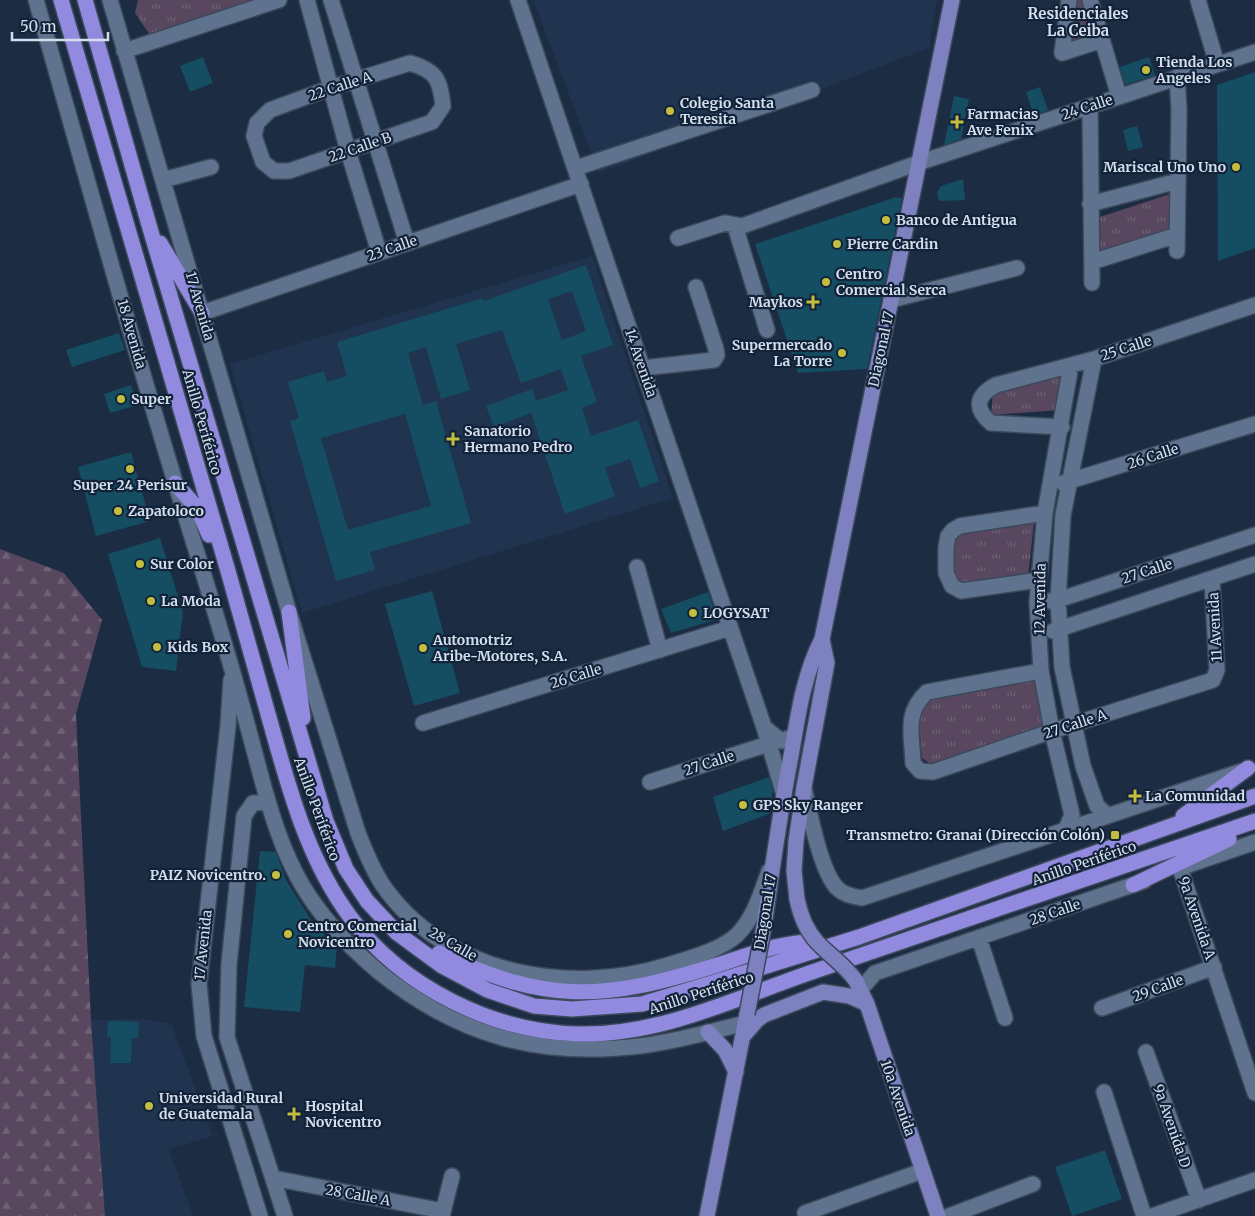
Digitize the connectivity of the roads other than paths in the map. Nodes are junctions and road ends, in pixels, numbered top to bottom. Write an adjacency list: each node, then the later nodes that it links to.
1 (36, 0): 54 (street, 18 Avenida)
2 (61, 0): 60 (highway, Anillo Periférico)
3 (85, 0): 34 (highway, Anillo Periférico)
4 (110, 0): 14 (street, 17 Avenida)
5 (279, 0): 14 (street)
6 (307, 0): 19 (street)
7 (331, 0): 18 (street)
8 (518, 0): 28 (street, 14 Avenida)
9 (952, 0): 26 (main road, Diagonal 17)
10 (1069, 0): 13 (street)
11 (1090, 0): 13 (street)
12 (1198, 0): 16 (street)
13 (1102, 40): 21 (street)
14 (124, 51): 30 (street, 17 Avenida)
15 (1255, 52): 16 (street, 24 Calle)
16 (1217, 64): 17 (street, 24 Calle)
17 (1177, 77): 21 (street, 24 Calle); 31 (street)
18 (356, 80): 19 (street, 22 Calle A); 23 (street, 22 Calle A); 24 (street)
19 (330, 88): 25 (street); 29 (street, 22 Calle A)
20 (812, 90): 28 (street)
21 (1119, 96): 22 (street, 24 Calle)
22 (1090, 106): 26 (street, 24 Calle); 33 (street)
23 (432, 122): 24 (street, 22 Calle B)
24 (374, 142): 25 (street, 22 Calle B); 38 (street)
25 (348, 151): 29 (street, 22 Calle B); 40 (street)
26 (918, 163): 35 (street, 24 Calle); 45 (main road, Diagonal 17)
27 (211, 167): 30 (street)
28 (576, 168): 32 (street, 14 Avenida)
29 (289, 171)
30 (163, 180): 47 (street, 17 Avenida)
31 (1178, 181): 33 (street); 36 (street)
32 (581, 184): 38 (street, 23 Calle); 51 (street, 14 Avenida)
33 (1090, 204): 41 (street)
34 (149, 224): 47 (highway); 82 (highway, Anillo Periférico)
35 (735, 226): 37 (street, 24 Calle); 48 (street)
36 (1177, 235): 39 (street); 41 (street)
37 (678, 238)
38 (407, 243): 40 (street, 23 Calle)
39 (1177, 251)
40 (380, 252): 47 (street, 23 Calle)
41 (1092, 262): 43 (street)
42 (1017, 268): 45 (street)
43 (1092, 283)
44 (696, 287): 51 (street)
45 (891, 300): 70 (main road, Diagonal 17)
46 (1255, 306): 49 (street, 25 Calle)
47 (202, 312): 66 (street, 17 Avenida)
48 (767, 330)
49 (1094, 359): 50 (street, 25 Calle); 55 (street, 12 Avenida)
50 (1071, 365): 53 (street, 12 Avenida); 53 (street, 25 Calle)
51 (643, 368): 67 (street, 14 Avenida)
52 (1255, 424): 55 (street, 26 Calle)
53 (1062, 426): 56 (street, 12 Avenida)
54 (175, 483): 60 (highway); 72 (street, 18 Avenida)
55 (1070, 483): 56 (street, 26 Calle); 64 (street, 12 Avenida)
56 (1051, 484): 57 (street, 12 Avenida)
57 (1045, 513): 63 (street, 12 Avenida); 63 (street)
58 (1255, 536): 64 (street, 27 Calle)
59 (1255, 564): 62 (street, 27 Calle)
60 (226, 565): 89 (highway, Anillo Periférico)
61 (637, 567): 71 (street)
62 (1212, 578): 68 (street, 27 Calle); 74 (street, 11 Avenida)
63 (1039, 580): 65 (street, 12 Avenida)
64 (1058, 600): 65 (street, 27 Calle); 68 (street, 12 Avenida)
65 (1038, 602): 69 (street, 12 Avenida)
66 (289, 612): 82 (highway); 96 (street, 28 Calle)
67 (730, 628): 71 (street, 26 Calle); 77 (street, 14 Avenida)
68 (1060, 629): 69 (street, 27 Calle); 76 (street, 12 Avenida)
69 (1039, 634): 73 (street, 12 Avenida)
70 (822, 639): 79 (main road, Diagonal 17); 84 (main road, Diagonal 17)
71 (660, 650): 75 (street, 26 Calle)
72 (232, 666): 87 (street); 93 (street, 17 Avenida)
73 (1041, 670): 78 (street, 12 Avenida); 78 (street, 27 Calle A)
74 (1216, 675): 76 (street, 27 Calle A)
75 (423, 723)
76 (1074, 724): 78 (street, 27 Calle A); 88 (street, 12 Avenida)
77 (764, 726): 79 (street); 80 (street, 14 Avenida)
78 (1052, 731): 92 (street, 12 Avenida)
79 (794, 736): 85 (main road, Diagonal 17)
80 (768, 744): 83 (street, 27 Calle); 85 (street, 14 Avenida)
81 (1252, 767): 88 (street); 90 (highway)
82 (311, 769): 99 (highway, Anillo Periférico)
83 (650, 782)
84 (804, 787): 92 (street); 101 (main road, Diagonal 17, bridge)
85 (784, 795): 96 (main road, Diagonal 17)
86 (1255, 796): 90 (highway, Anillo Periférico)
87 (268, 802): 94 (street, 17 Avenida); 108 (street)
88 (1108, 816): 92 (street)
89 (1255, 821)
90 (1170, 826): 99 (highway, Anillo Periférico)
91 (1255, 826): 98 (highway)
92 (1065, 831)
93 (215, 835): 94 (street); 121 (street, 17 Avenida)
94 (241, 835): 115 (street, 17 Avenida)
95 (1255, 842): 97 (street, 28 Calle)
96 (773, 862): 107 (main road, Diagonal 17, bridge)
97 (1180, 868): 98 (street, 28 Calle); 102 (street, 9a Avenida A)
98 (1133, 885): 100 (street, 28 Calle)
99 (397, 933): 101 (highway)
100 (979, 938): 103 (street, 28 Calle); 106 (street)
101 (816, 942): 103 (main road, Diagonal 17, bridge)
102 (1214, 967): 105 (street, 29 Calle); 112 (street, 9a Avenida A)
103 (858, 985): 104 (main road, 10a Avenida)
104 (867, 1004): 107 (main road); 113 (main road, 10a Avenida)
105 (1102, 1008)
106 (1005, 1018)
107 (745, 1024): 108 (street); 110 (main road, Diagonal 17)
108 (708, 1032): 110 (main road)
109 (1146, 1052): 118 (street, 9a Avenida D)
110 (736, 1072): 123 (main road, Diagonal 17)
111 (1104, 1092): 126 (street)
112 (1255, 1093)
113 (922, 1171): 119 (street); 124 (main road, 10a Avenida)
114 (452, 1176): 120 (street)
115 (273, 1178): 120 (street, 28 Calle A); 122 (street, 17 Avenida)
116 (1255, 1180): 118 (street)
117 (1033, 1184): 125 (street)
118 (1199, 1200): 127 (street)
119 (805, 1213)
120 (442, 1214)
121 (260, 1216)
122 (285, 1216)
123 (707, 1216)
124 (938, 1216)
125 (948, 1216)
126 (1144, 1216)
127 (1152, 1216)

